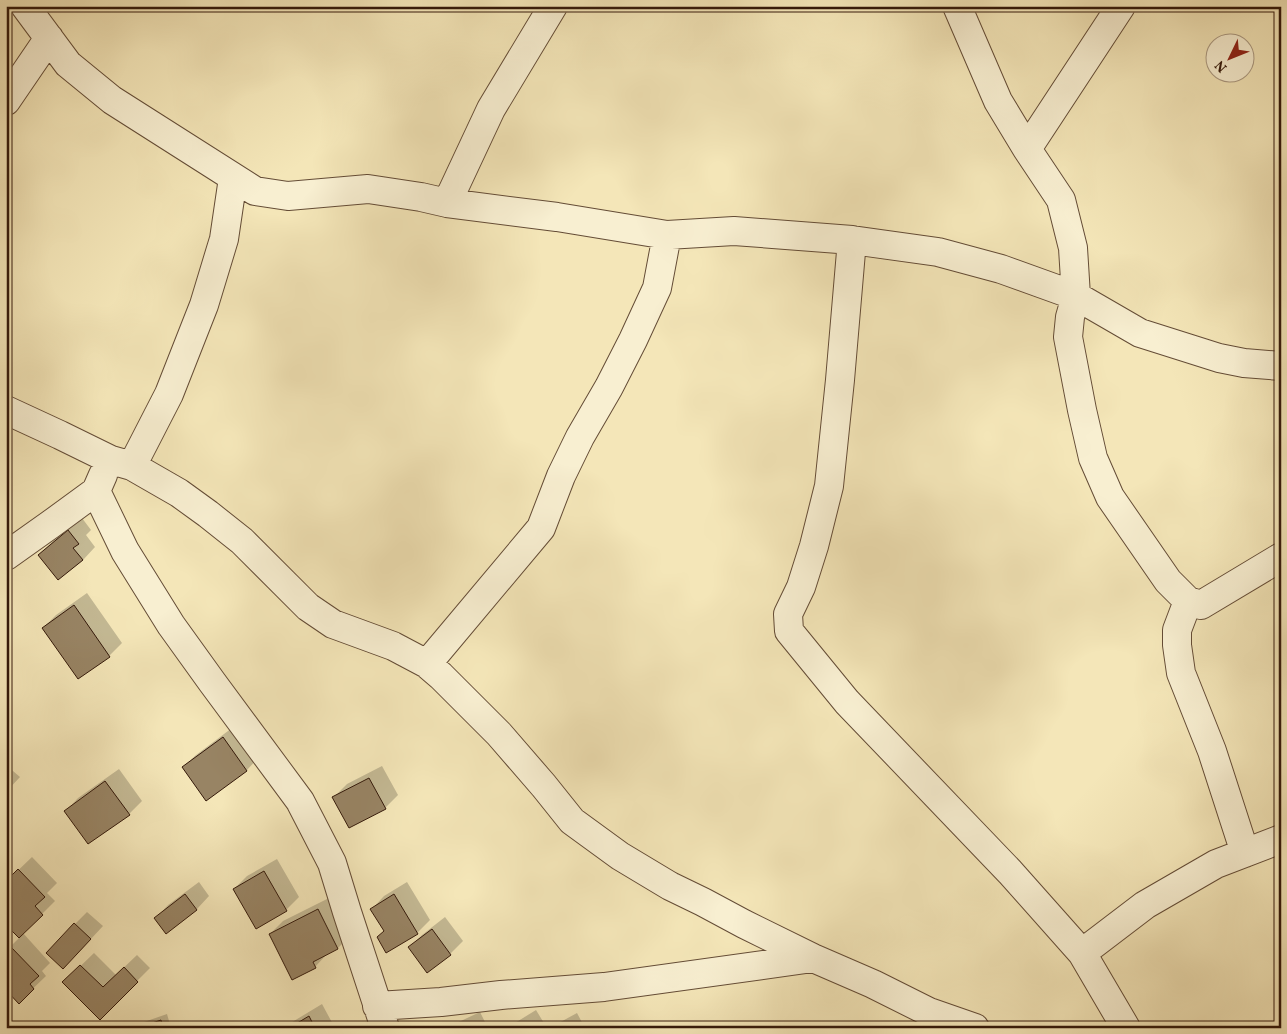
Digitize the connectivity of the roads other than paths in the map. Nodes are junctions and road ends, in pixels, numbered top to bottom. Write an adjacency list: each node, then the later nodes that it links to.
1 (25, 6): 5 (street)
2 (553, 6): 9 (street)
3 (957, 6): 7 (street)
4 (1121, 6): 7 (street)
5 (49, 38): 6 (street); 8 (street)
6 (6, 101)
7 (1027, 149): 12 (street)
8 (233, 178): 9 (street); 15 (street)
9 (446, 203): 10 (street)
10 (667, 235): 11 (street); 20 (street)
11 (852, 240): 12 (street); 23 (street)
12 (1076, 296): 13 (street); 19 (street)
13 (1281, 366)
14 (6, 410): 15 (street)
15 (122, 463): 16 (street); 20 (street)
16 (96, 491): 17 (street); 25 (street)
17 (6, 556)
18 (1281, 557): 19 (street)
19 (1188, 601): 22 (street)
20 (427, 664): 24 (street)
21 (1281, 839): 22 (street)
22 (1245, 853): 23 (street)
23 (1082, 953): 28 (street)
24 (813, 958): 25 (street); 26 (street)
25 (381, 1017)
26 (927, 1020): 27 (street)
27 (975, 1028)
28 (1126, 1028)

